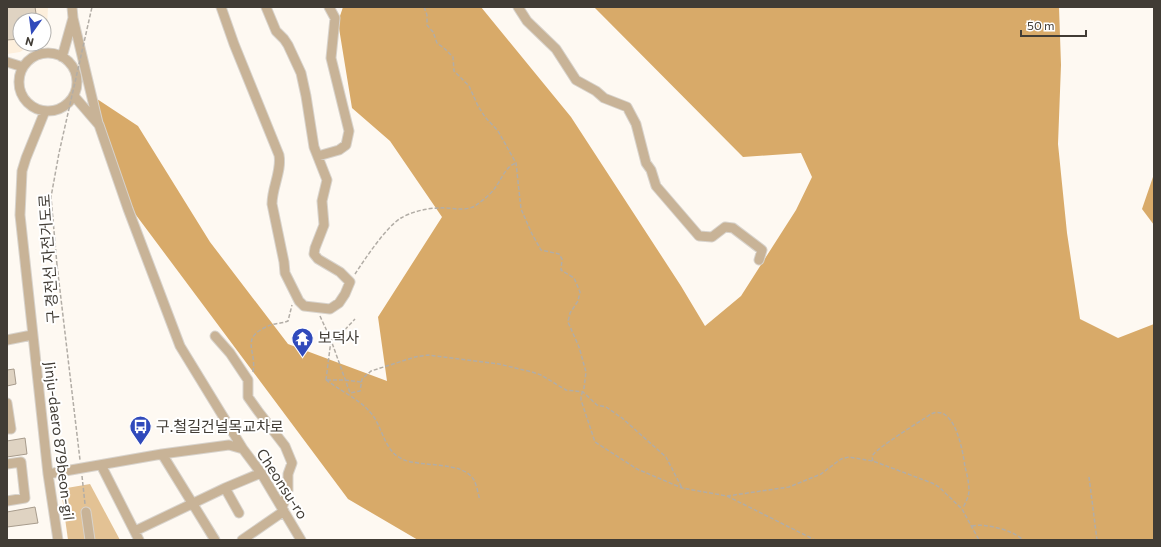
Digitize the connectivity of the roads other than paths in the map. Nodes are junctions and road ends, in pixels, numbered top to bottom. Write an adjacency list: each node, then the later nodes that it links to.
1 (72, 7): 6 (street)
2 (221, 7): 13 (street)
3 (266, 7): 13 (street)
4 (329, 7): 13 (street)
5 (518, 7): 14 (street)
6 (73, 18): 7 (street); 12 (street)
7 (62, 57): 9 (street); 10 (street)
8 (7, 62): 9 (street)
9 (24, 67): 11 (street)
10 (74, 96): 11 (street); 12 (street)
11 (45, 111): 15 (street, Jinju-daero 879beon-gil)
12 (99, 125): 20 (street)
13 (318, 156)
14 (759, 260)
15 (32, 335): 17 (street); 25 (street, Jinju-daero 879beon-gil)
16 (215, 336): 29 (street)
17 (7, 340)
18 (7, 403): 19 (street)
19 (7, 429)
20 (243, 449): 21 (street, Cheonsu-ro); 24 (street, Cheonsu-ro)
21 (162, 454): 23 (street, Cheonsu-ro); 28 (street)
22 (7, 464): 27 (street)
23 (101, 464): 25 (street, Cheonsu-ro); 32 (street)
24 (261, 473): 26 (street); 29 (street, Cheonsu-ro)
25 (48, 474): 33 (street, Jinju-daero 879beon-gil)
26 (225, 488): 28 (street); 31 (street)
27 (7, 501)
28 (193, 504): 32 (street); 36 (street)
29 (283, 510): 37 (street); 38 (street, Cheonsu-ro)
30 (86, 512): 34 (street)
31 (239, 513)
32 (135, 531): 35 (street)
33 (58, 540)
34 (90, 540)
35 (139, 540)
36 (215, 540)
37 (242, 540)
38 (301, 540)

